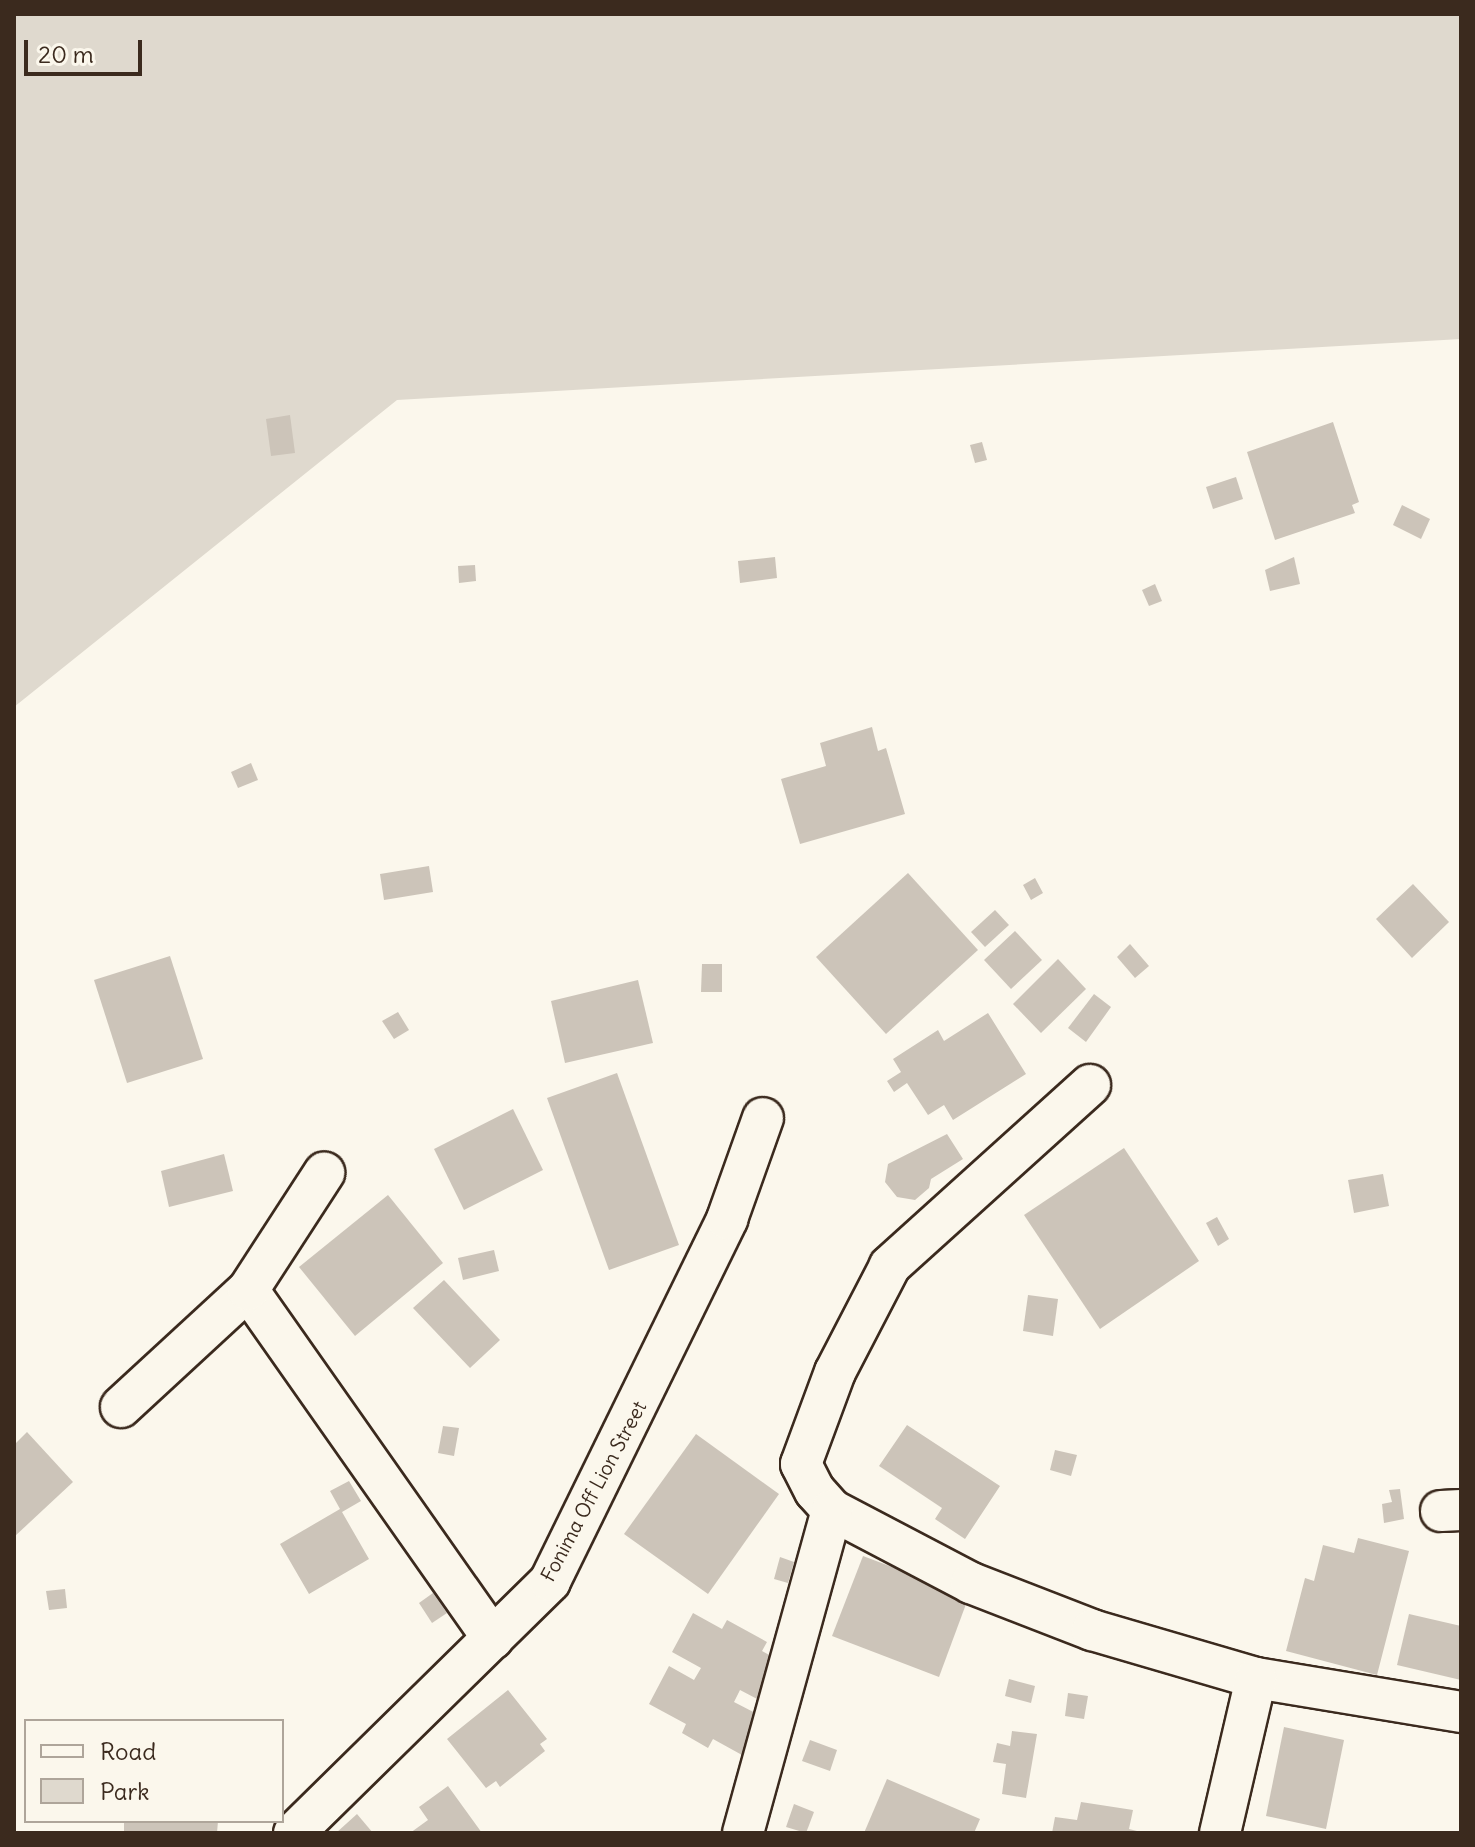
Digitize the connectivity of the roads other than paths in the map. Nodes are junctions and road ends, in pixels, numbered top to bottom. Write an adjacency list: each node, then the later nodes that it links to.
1 (1090, 1085): 6 (street)
2 (763, 1118): 7 (street, Fonima Off Lion Street)
3 (324, 1173): 4 (street)
4 (248, 1290): 5 (street); 7 (street)
5 (121, 1407)
6 (832, 1510): 8 (street); 11 (street)
7 (493, 1639): 10 (street, Fonima Off Lion Street)
8 (1256, 1678): 9 (street); 12 (street)
9 (1461, 1712)
10 (294, 1833)
11 (743, 1833)
12 (1220, 1833)

